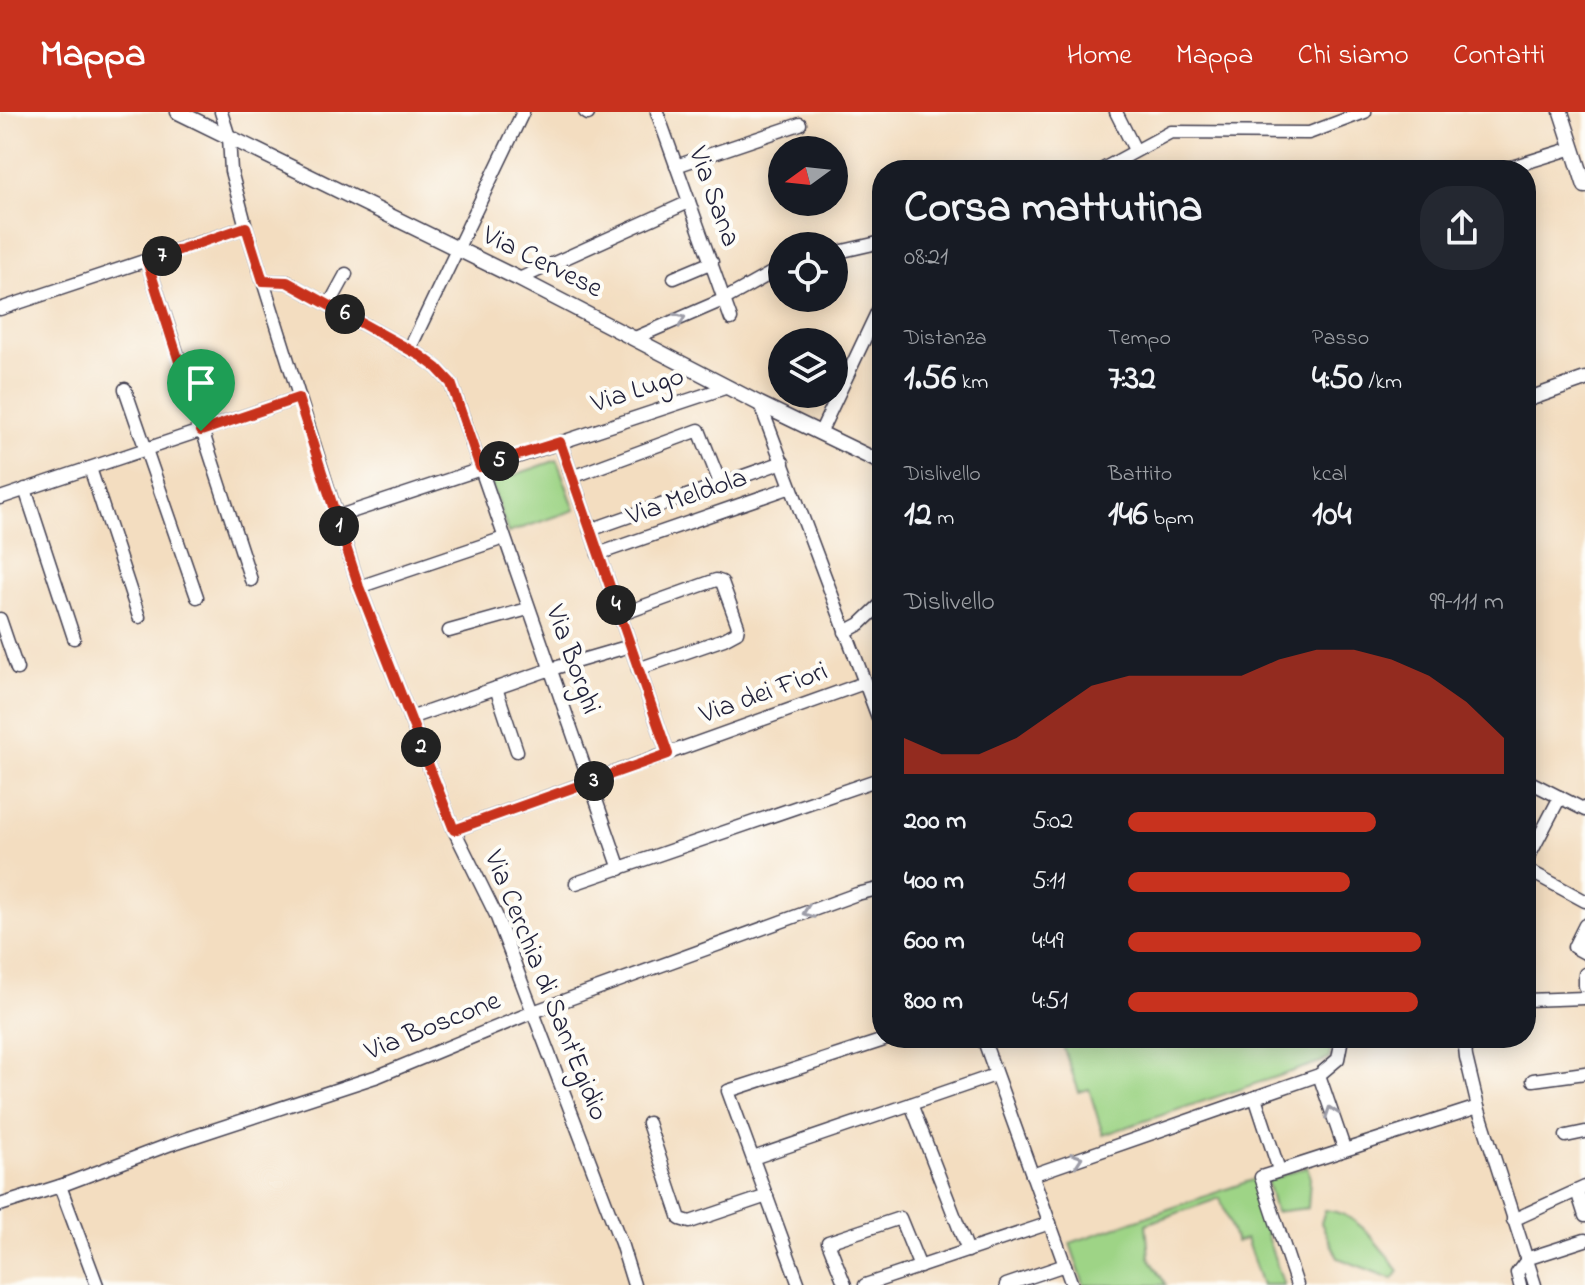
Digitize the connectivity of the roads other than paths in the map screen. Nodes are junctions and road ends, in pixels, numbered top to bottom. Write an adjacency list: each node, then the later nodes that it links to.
1 (178, 112): 9 (main road, Via Cervese)
2 (221, 112): 9 (street, Via Cerchia di Sant'Egidio)
3 (523, 112): 19 (street)
4 (658, 112): 14 (street, Via Sana)
5 (1116, 112): 11 (street)
6 (1365, 112): 11 (street)
7 (1561, 112): 10 (main road)
8 (800, 124): 14 (street)
9 (229, 137): 17 (street, Via Cerchia di Sant'Egidio); 19 (main road, Via Cervese)
10 (1573, 148): 13 (street); 15 (main road)
11 (1135, 150): 12 (street)
12 (1120, 160)
13 (1534, 160)
14 (676, 166): 16 (street, Via Sana)
15 (1585, 186)
16 (689, 202): 22 (street, Via Sana); 26 (street)
17 (246, 227): 21 (street); 27 (street, Via Cerchia di Sant'Egidio)
18 (872, 244): 20 (street)
19 (457, 250): 26 (main road, Via Cervese); 34 (street)
20 (848, 250)
21 (147, 261): 30 (street); 41 (street)
22 (712, 262): 25 (street); 28 (street, Via Sana)
23 (346, 274): 29 (street)
24 (768, 275): 28 (street)
25 (674, 278)
26 (519, 279): 33 (main road, Via Cervese)
27 (263, 281): 29 (street, Via Borghi); 39 (street, Via Cerchia di Sant'Egidio)
28 (725, 299): 31 (street, Via Sana); 33 (street, one-way to 28)
29 (329, 305): 34 (street, Via Borghi)
30 (0, 309)
31 (731, 319)
32 (872, 323): 42 (street)
33 (635, 338): 36 (main road, Via Cervese)
34 (409, 350): 47 (street, Via Borghi)
35 (1585, 379): 38 (main road)
36 (728, 387): 40 (main road, Via Cervese); 43 (street, Via Lugo)
37 (125, 389): 44 (street)
38 (1536, 396)
39 (298, 398): 41 (street); 54 (street, Via Cerchia di Sant'Egidio)
40 (760, 404): 42 (main road, Via Cervese); 46 (street)
41 (201, 431): 44 (street); 58 (street)
42 (820, 433): 45 (main road, Via Cervese)
43 (560, 442): 47 (street, Via Lugo); 49 (street)
44 (145, 450): 48 (street); 60 (street)
45 (872, 458)
46 (783, 462): 50 (street); 51 (street)
47 (480, 467): 54 (street, Via Lugo); 56 (street, Via Borghi)
48 (90, 468): 52 (street); 64 (street)
49 (572, 477): 50 (street); 55 (street)
50 (720, 483): 55 (street)
51 (791, 487): 57 (street, Via Meldola); 67 (street)
52 (25, 489): 53 (street); 68 (street)
53 (0, 498)
54 (336, 517): 59 (street, Via Cerchia di Sant'Egidio)
55 (590, 530): 57 (street)
56 (504, 538): 59 (street); 61 (street, Via Borghi)
57 (598, 554): 63 (street)
58 (251, 580)
59 (359, 587): 76 (street, Via Cerchia di Sant'Egidio)
60 (197, 597)
61 (528, 609): 66 (street); 71 (street, Via Borghi)
62 (872, 613): 67 (street)
63 (619, 615): 69 (street); 72 (street)
64 (139, 617)
65 (0, 619): 70 (street)
66 (449, 631)
67 (845, 632): 73 (street)
68 (74, 638)
69 (630, 646): 71 (street); 72 (street)
70 (17, 669)
71 (551, 669): 74 (street); 80 (street, Via Borghi)
72 (638, 669): 78 (street)
73 (864, 683): 75 (street); 78 (street, Via dei Fiori)
74 (496, 688): 76 (street); 77 (street)
75 (872, 703)
76 (410, 718): 84 (street, Via Cerchia di Sant'Egidio)
77 (517, 751)
78 (668, 754): 80 (street, Via dei Fiori)
79 (872, 781): 86 (street)
80 (590, 783): 84 (street, Via dei Fiori); 86 (street, Via Borghi)
81 (1536, 785): 82 (street)
82 (1560, 797): 83 (street); 85 (street)
83 (1585, 810)
84 (454, 830): 97 (street, Via Cerchia di Sant'Egidio)
85 (1536, 843)
86 (620, 869): 88 (street)
87 (1536, 874): 90 (street)
88 (576, 883)
89 (872, 890): 97 (street, Via Boscone, one-way to 97)
90 (1585, 901)
91 (1585, 925): 92 (street)
92 (1585, 953)
93 (1585, 974): 94 (street)
94 (1585, 986)
95 (1585, 998): 96 (street)
96 (1536, 1000)
97 (533, 1012): 116 (street, Via Boscone); 129 (street, Via Cerchia di Sant'Egidio)
98 (872, 1044): 113 (street)
99 (986, 1048): 103 (street)
100 (1340, 1048): 104 (street)
101 (1465, 1048): 108 (street)
102 (1585, 1073): 105 (street)
103 (995, 1075): 107 (street); 115 (street)
104 (1319, 1075): 106 (street); 112 (street, one-way to 104)
105 (1533, 1080)
106 (1255, 1097): 114 (street); 115 (street, one-way to 106)
107 (911, 1104): 113 (street); 124 (street)
108 (1478, 1107): 112 (street); 121 (street)
109 (648, 1123): 118 (street)
110 (1585, 1132): 111 (street)
111 (1566, 1136)
112 (1344, 1148): 114 (street)
113 (753, 1158): 118 (street)
114 (1279, 1170): 135 (street)
115 (1032, 1175): 122 (street)
116 (60, 1186): 119 (street, Via Boscone); 128 (street)
117 (1581, 1189): 120 (street); 121 (street)
118 (767, 1196): 130 (street)
119 (0, 1205)
120 (1585, 1216)
121 (1513, 1220): 125 (street)
122 (1050, 1223): 124 (street); 126 (street)
123 (1585, 1240): 125 (street)
124 (968, 1251): 127 (street)
125 (1526, 1260): 136 (street); 137 (street)
126 (1065, 1265): 133 (street); 134 (street)
127 (920, 1267): 131 (street); 132 (street)
128 (97, 1285)
129 (634, 1285)
130 (799, 1285)
131 (845, 1285)
132 (865, 1285)
133 (1006, 1285)
134 (1072, 1285)
135 (1297, 1285)
136 (1520, 1285)
137 (1535, 1285)

